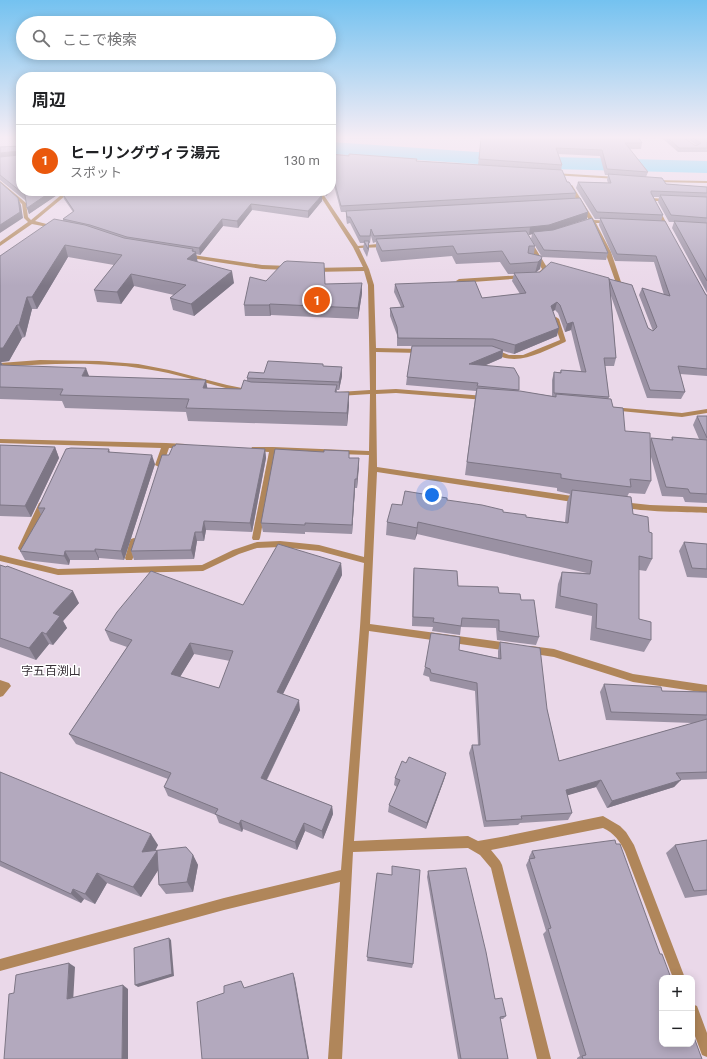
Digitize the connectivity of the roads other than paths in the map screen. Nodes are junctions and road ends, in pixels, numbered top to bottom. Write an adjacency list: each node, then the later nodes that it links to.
1 (6, 187): 8 (street)
2 (571, 187): 6 (street)
3 (63, 196): 8 (street)
4 (323, 196): 20 (street)
5 (676, 200): 12 (street)
6 (580, 202): 7 (street); 9 (street)
7 (572, 203)
8 (31, 222): 15 (street); 18 (street)
9 (592, 222): 10 (street); 14 (street); 26 (street)
10 (614, 222)
11 (658, 224): 12 (street)
12 (665, 225): 13 (street); 17 (street)
13 (672, 225)
14 (578, 226)
15 (59, 228)
16 (536, 236): 25 (street)
17 (673, 238)
18 (0, 244)
19 (394, 245): 20 (street)
20 (356, 247): 24 (street)
21 (178, 255): 22 (street)
22 (294, 268)
23 (308, 269): 24 (street)
24 (366, 269): 28 (street)
25 (459, 281)
26 (632, 288)
27 (554, 313): 29 (street)
28 (373, 350): 30 (street); 33 (street)
29 (485, 350)
30 (424, 351)
31 (0, 365): 32 (street)
32 (260, 392)
33 (372, 392): 34 (street); 35 (street); 43 (street)
34 (330, 394)
35 (490, 399)
36 (607, 408): 37 (street)
37 (707, 411)
38 (0, 441): 39 (street)
39 (166, 445): 40 (street); 45 (street)
40 (196, 446)
41 (250, 448): 42 (street)
42 (273, 449): 43 (street); 51 (street)
43 (372, 453): 44 (street)
44 (373, 469): 47 (street); 55 (street)
45 (156, 475)
46 (46, 499): 52 (street)
47 (589, 501)
48 (611, 504): 49 (street)
49 (707, 510)
50 (136, 535): 54 (street)
51 (256, 538)
52 (22, 548)
53 (0, 558): 55 (street)
54 (129, 558)
55 (368, 561): 56 (street)
56 (365, 627): 58 (street); 61 (street)
57 (0, 684): 59 (street)
58 (707, 689)
59 (0, 693)
60 (478, 846): 61 (street); 64 (street); 68 (street)
61 (348, 847): 62 (street)
62 (347, 874): 63 (street); 67 (street)
63 (0, 965)
64 (678, 975)
65 (695, 1020): 66 (street)
66 (707, 1050)
67 (335, 1059)
68 (544, 1059)

